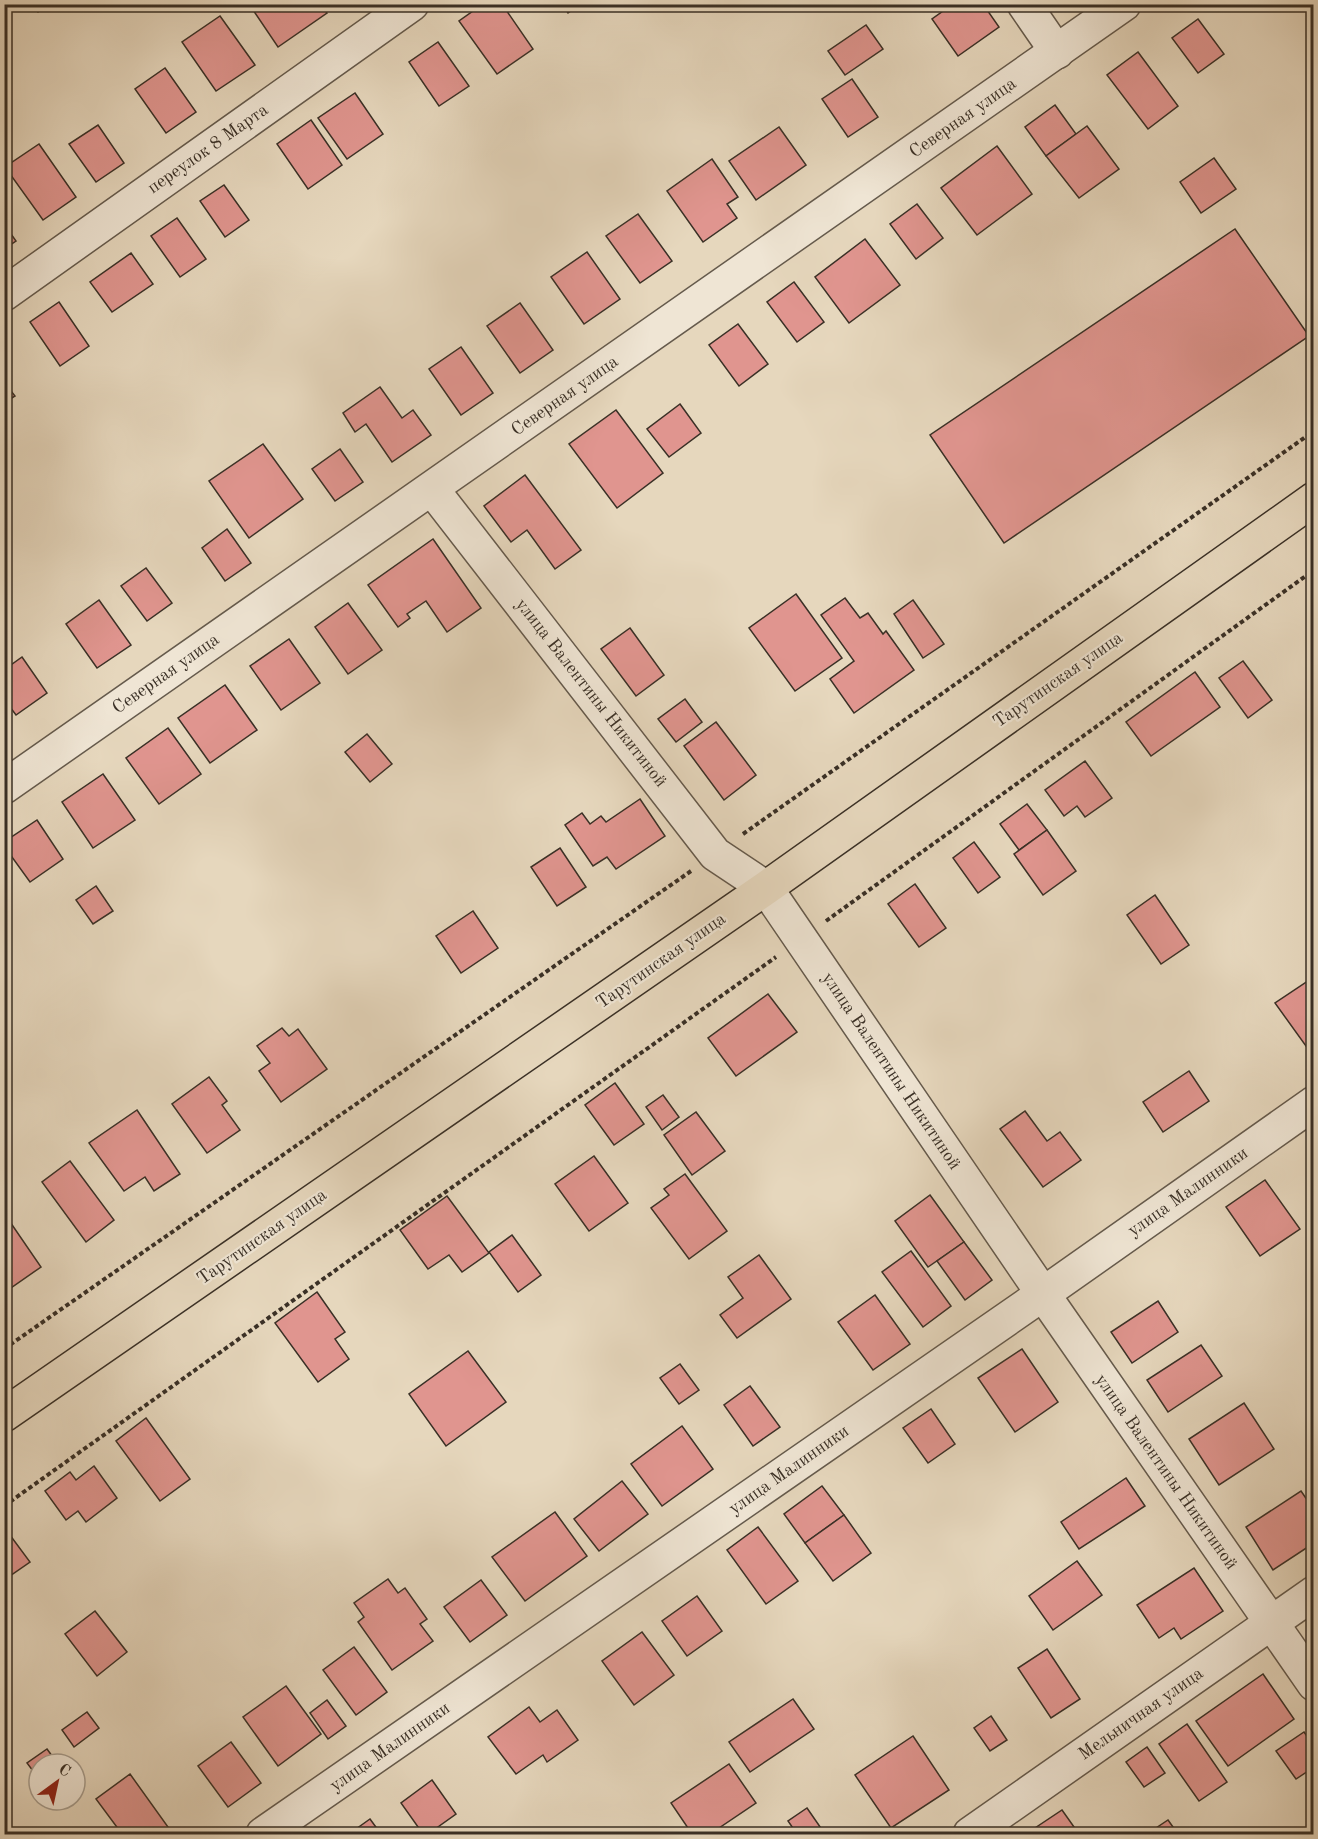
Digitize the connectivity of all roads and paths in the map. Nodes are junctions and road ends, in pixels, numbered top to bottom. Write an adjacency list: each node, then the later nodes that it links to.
1 (412, 4): 5 (street, переулок 8 Марта)
2 (1024, 4): 4 (street)
3 (1124, 4): 4 (street, Северная улица)
4 (1057, 52): 7 (street, Северная улица)
5 (4, 294)
6 (1314, 431): 11 (path)
7 (432, 489): 10 (street, Северная улица); 11 (street, улица Валентины Никитиной)
8 (1314, 499): 12 (main road, Тарутинская улица)
9 (1314, 570): 13 (path)
10 (4, 787)
11 (715, 854): 12 (street, улица Валентины Никитиной); 16 (path)
12 (766, 888): 13 (street, улица Валентины Никитиной); 17 (main road, Тарутинская улица)
13 (801, 939): 15 (street, улица Валентины Никитиной); 18 (path)
14 (1314, 1103): 15 (street, улица Малинники)
15 (1043, 1294): 20 (street, улица Валентины Никитиной); 22 (street, улица Малинники)
16 (4, 1349)
17 (4, 1416)
18 (4, 1506)
19 (1314, 1593): 20 (street, Мельничная улица)
20 (1270, 1623): 21 (street, улица Валентины Никитиной); 23 (street, Мельничная улица)
21 (1314, 1684)
22 (263, 1834)
23 (970, 1834)

